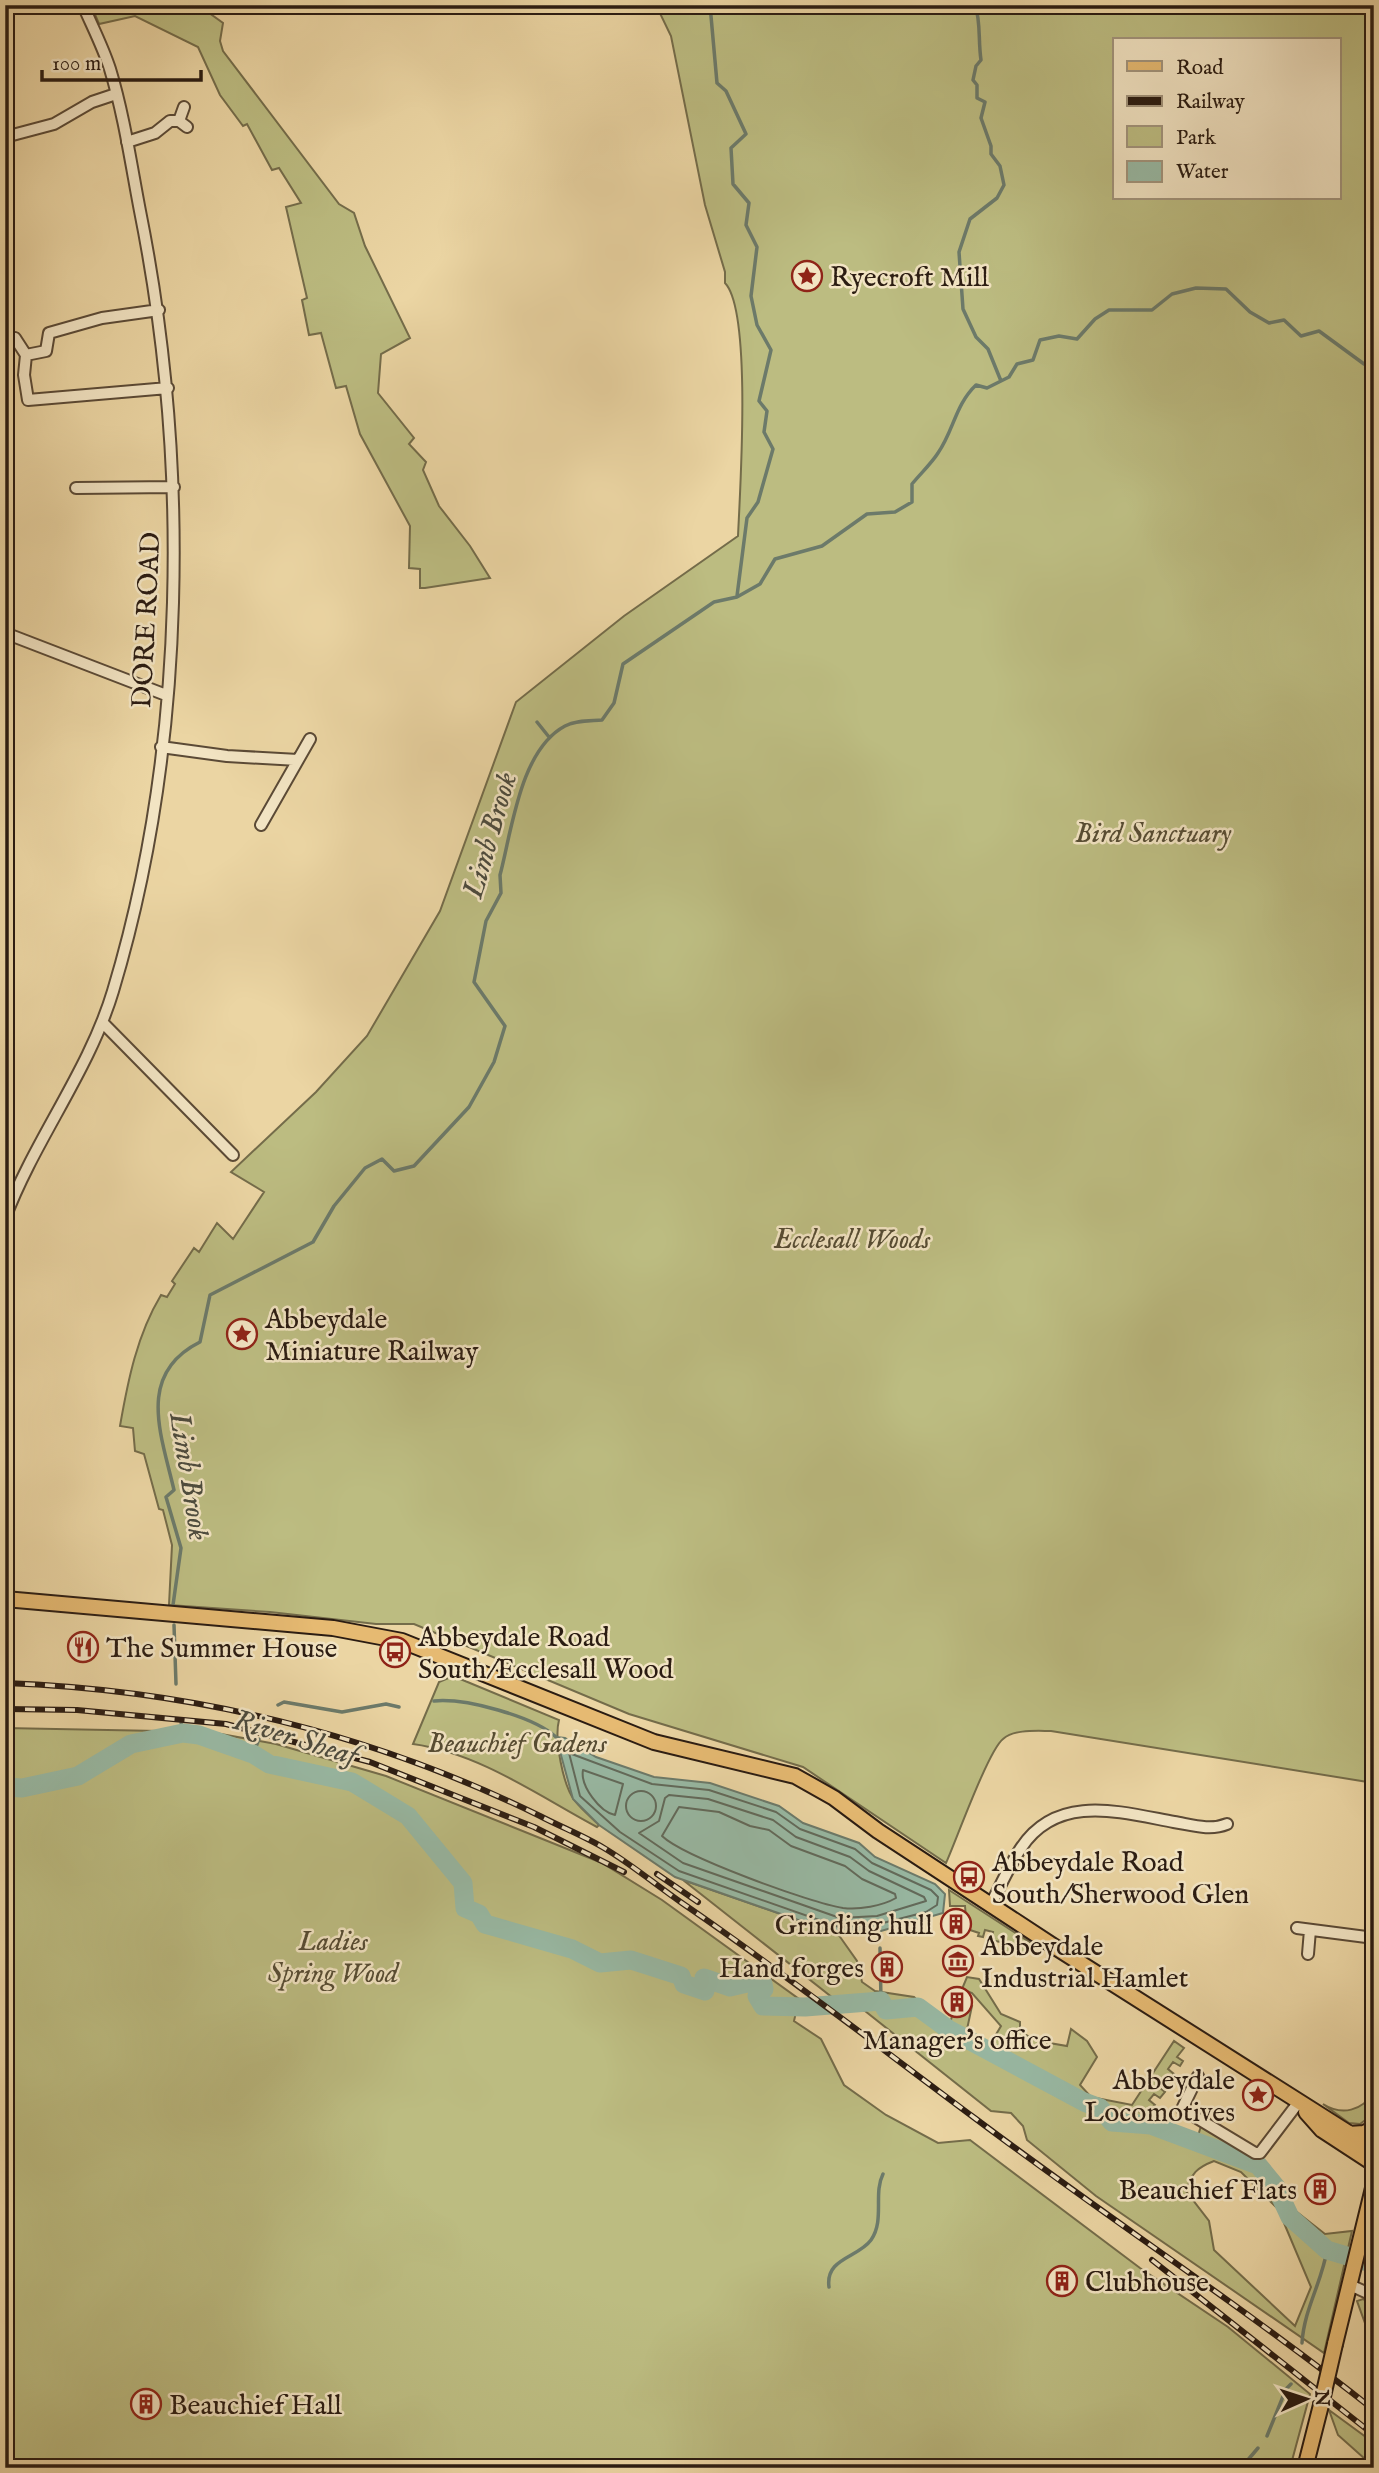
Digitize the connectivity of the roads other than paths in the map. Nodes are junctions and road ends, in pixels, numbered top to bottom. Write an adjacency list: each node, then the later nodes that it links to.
1 (83, 5): 2 (street, DORE ROAD)
2 (116, 94): 4 (street); 5 (street, DORE ROAD)
3 (184, 107): 5 (street)
4 (5, 137)
5 (127, 142): 6 (street, DORE ROAD)
6 (159, 310): 8 (street); 9 (street, DORE ROAD)
7 (15, 338): 8 (street)
8 (26, 355): 9 (street)
9 (168, 387): 10 (street, DORE ROAD)
10 (174, 486): 11 (street); 13 (street, DORE ROAD)
11 (76, 488)
12 (5, 633): 13 (street)
13 (166, 695): 15 (street, DORE ROAD)
14 (310, 739): 16 (street)
15 (161, 747): 16 (street); 18 (street, DORE ROAD)
16 (298, 760): 17 (street)
17 (261, 825)
18 (102, 1022): 19 (street); 20 (street, DORE ROAD)
19 (233, 1155)
20 (7, 1205): 21 (street, DORE ROAD)
21 (5, 1218)
22 (5, 1600): 24 (main road)
23 (1227, 1824): 24 (street)
24 (990, 1906): 30 (main road)
25 (1297, 1928): 26 (street)
26 (1310, 1930): 27 (street); 28 (street)
27 (1374, 1938)
28 (1308, 1954)
29 (1198, 2076): 30 (street)
30 (1298, 2103): 32 (main road); 34 (main road)
31 (1374, 2128): 32 (main road)
32 (1347, 2134): 33 (main road)
33 (1374, 2148)
34 (1374, 2164)
35 (1373, 2193): 36 (main road)
36 (1351, 2280): 37 (street); 38 (main road, bridge)
37 (1374, 2296)
38 (1305, 2468)

